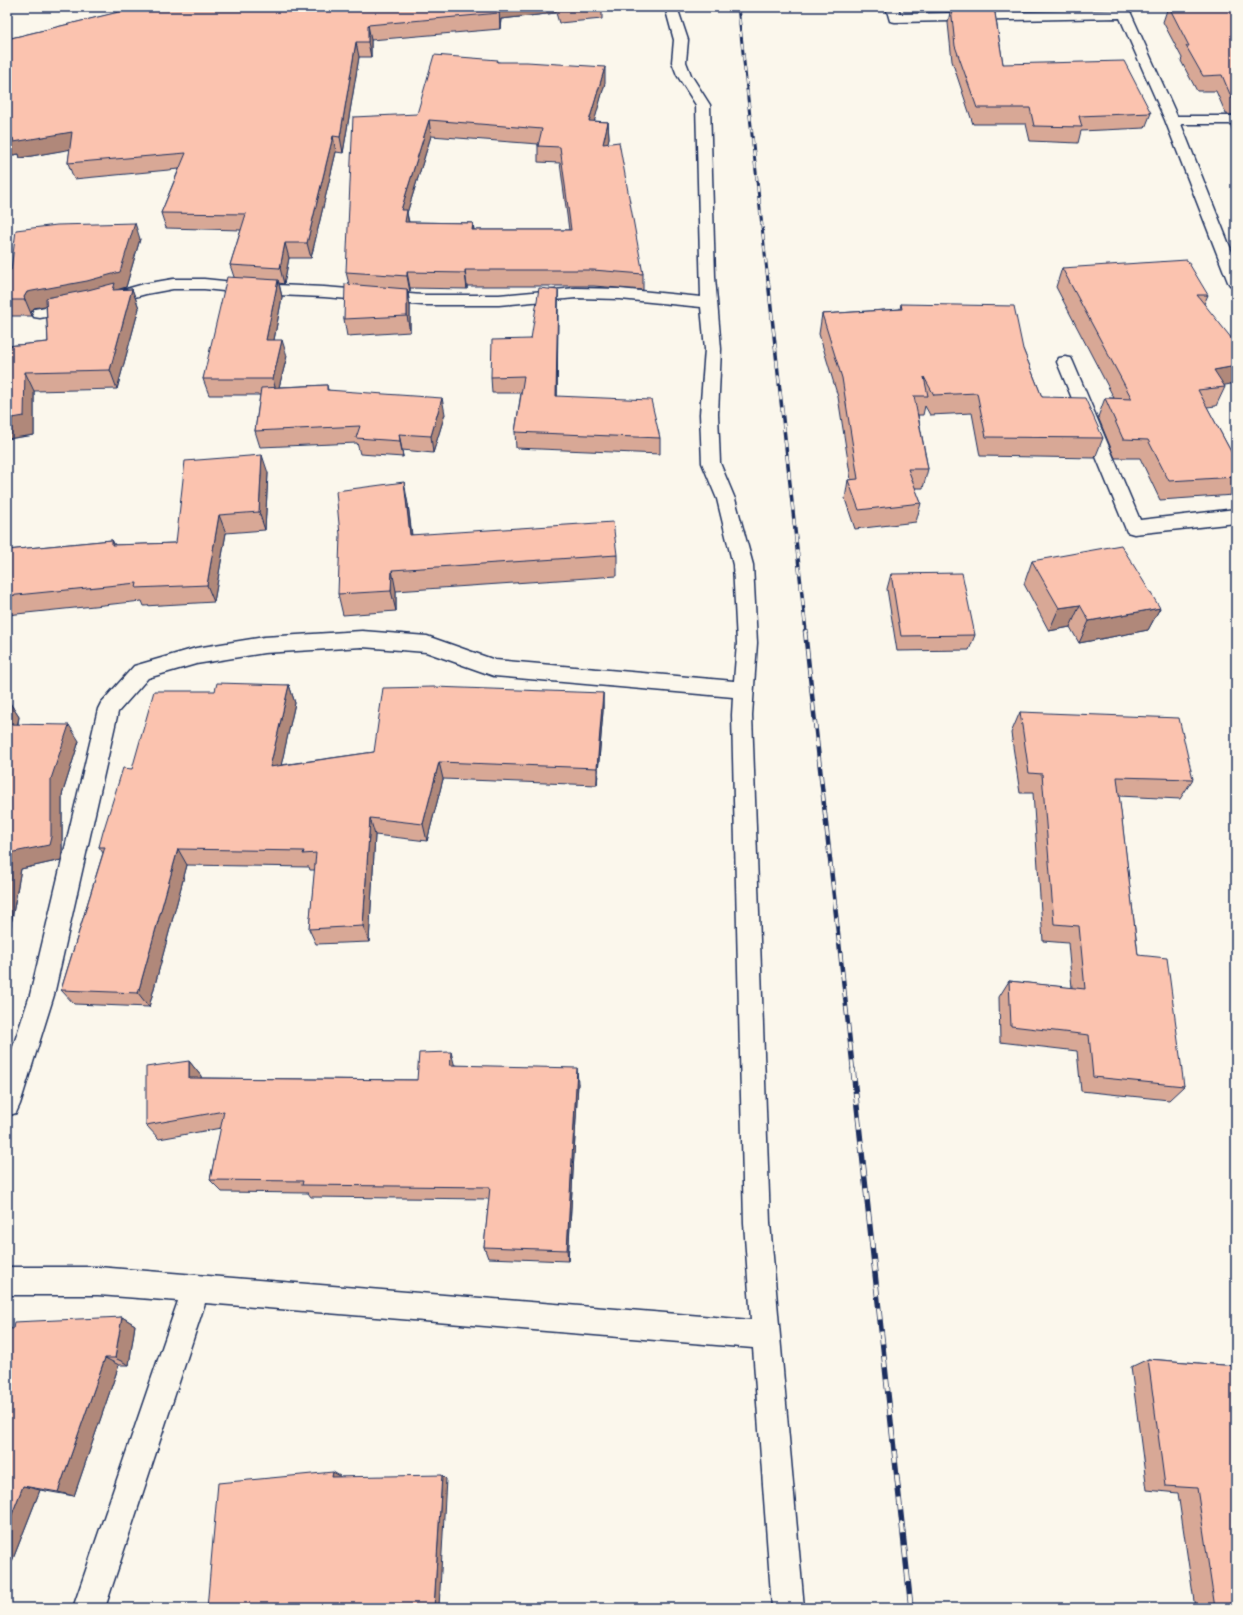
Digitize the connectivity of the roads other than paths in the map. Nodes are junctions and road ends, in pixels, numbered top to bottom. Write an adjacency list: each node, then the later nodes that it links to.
1 (671, 7): 7 (street)
2 (892, 7): 3 (street)
3 (1124, 10): 4 (street)
4 (1172, 120): 5 (street); 6 (street)
5 (1236, 120)
6 (1236, 282)
7 (709, 303): 8 (street); 11 (street)
8 (40, 313)
9 (1065, 362): 10 (street)
10 (1236, 516)
11 (744, 690): 12 (street); 15 (street)
12 (7, 1104)
13 (7, 1281): 14 (street)
14 (196, 1288): 15 (street); 16 (street)
15 (766, 1336): 17 (street)
16 (89, 1608)
17 (788, 1608)

